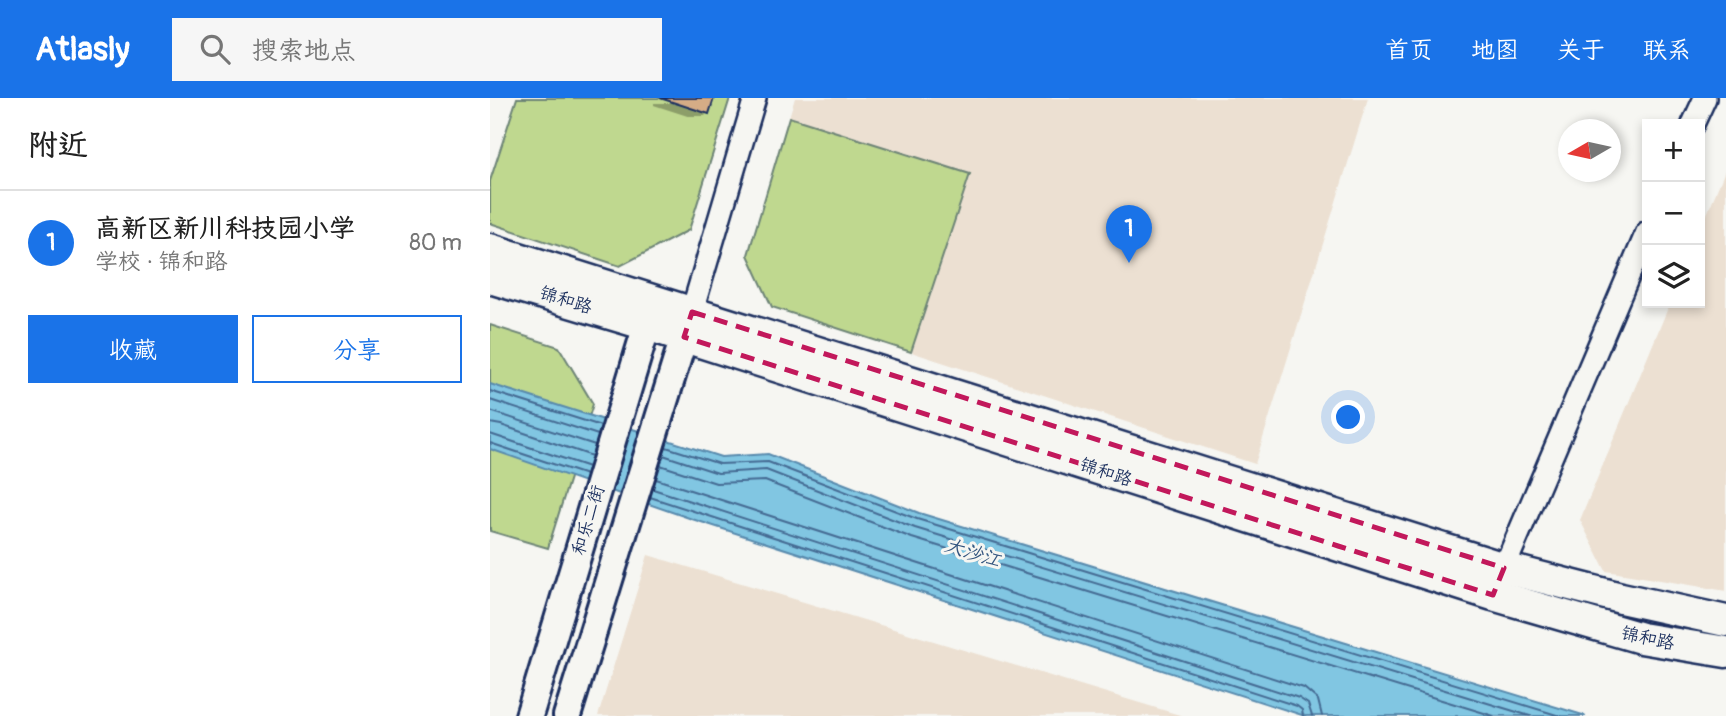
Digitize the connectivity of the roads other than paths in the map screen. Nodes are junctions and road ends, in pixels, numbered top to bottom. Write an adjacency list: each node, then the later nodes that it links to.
1 (755, 98): 8 (street)
2 (1704, 98): 3 (street)
3 (1695, 119)
4 (1642, 244): 9 (street)
5 (490, 249): 8 (main road, 锦和路)
6 (490, 278): 7 (main road, 锦和路)
7 (647, 325): 8 (main road, 锦和路); 12 (street, 和乐二街)
8 (688, 325): 9 (main road, 锦和路); 13 (street)
9 (1499, 581): 10 (main road, 锦和路); 11 (main road, 锦和路)
10 (1726, 621)
11 (1726, 652)
12 (528, 716)
13 (567, 716)

